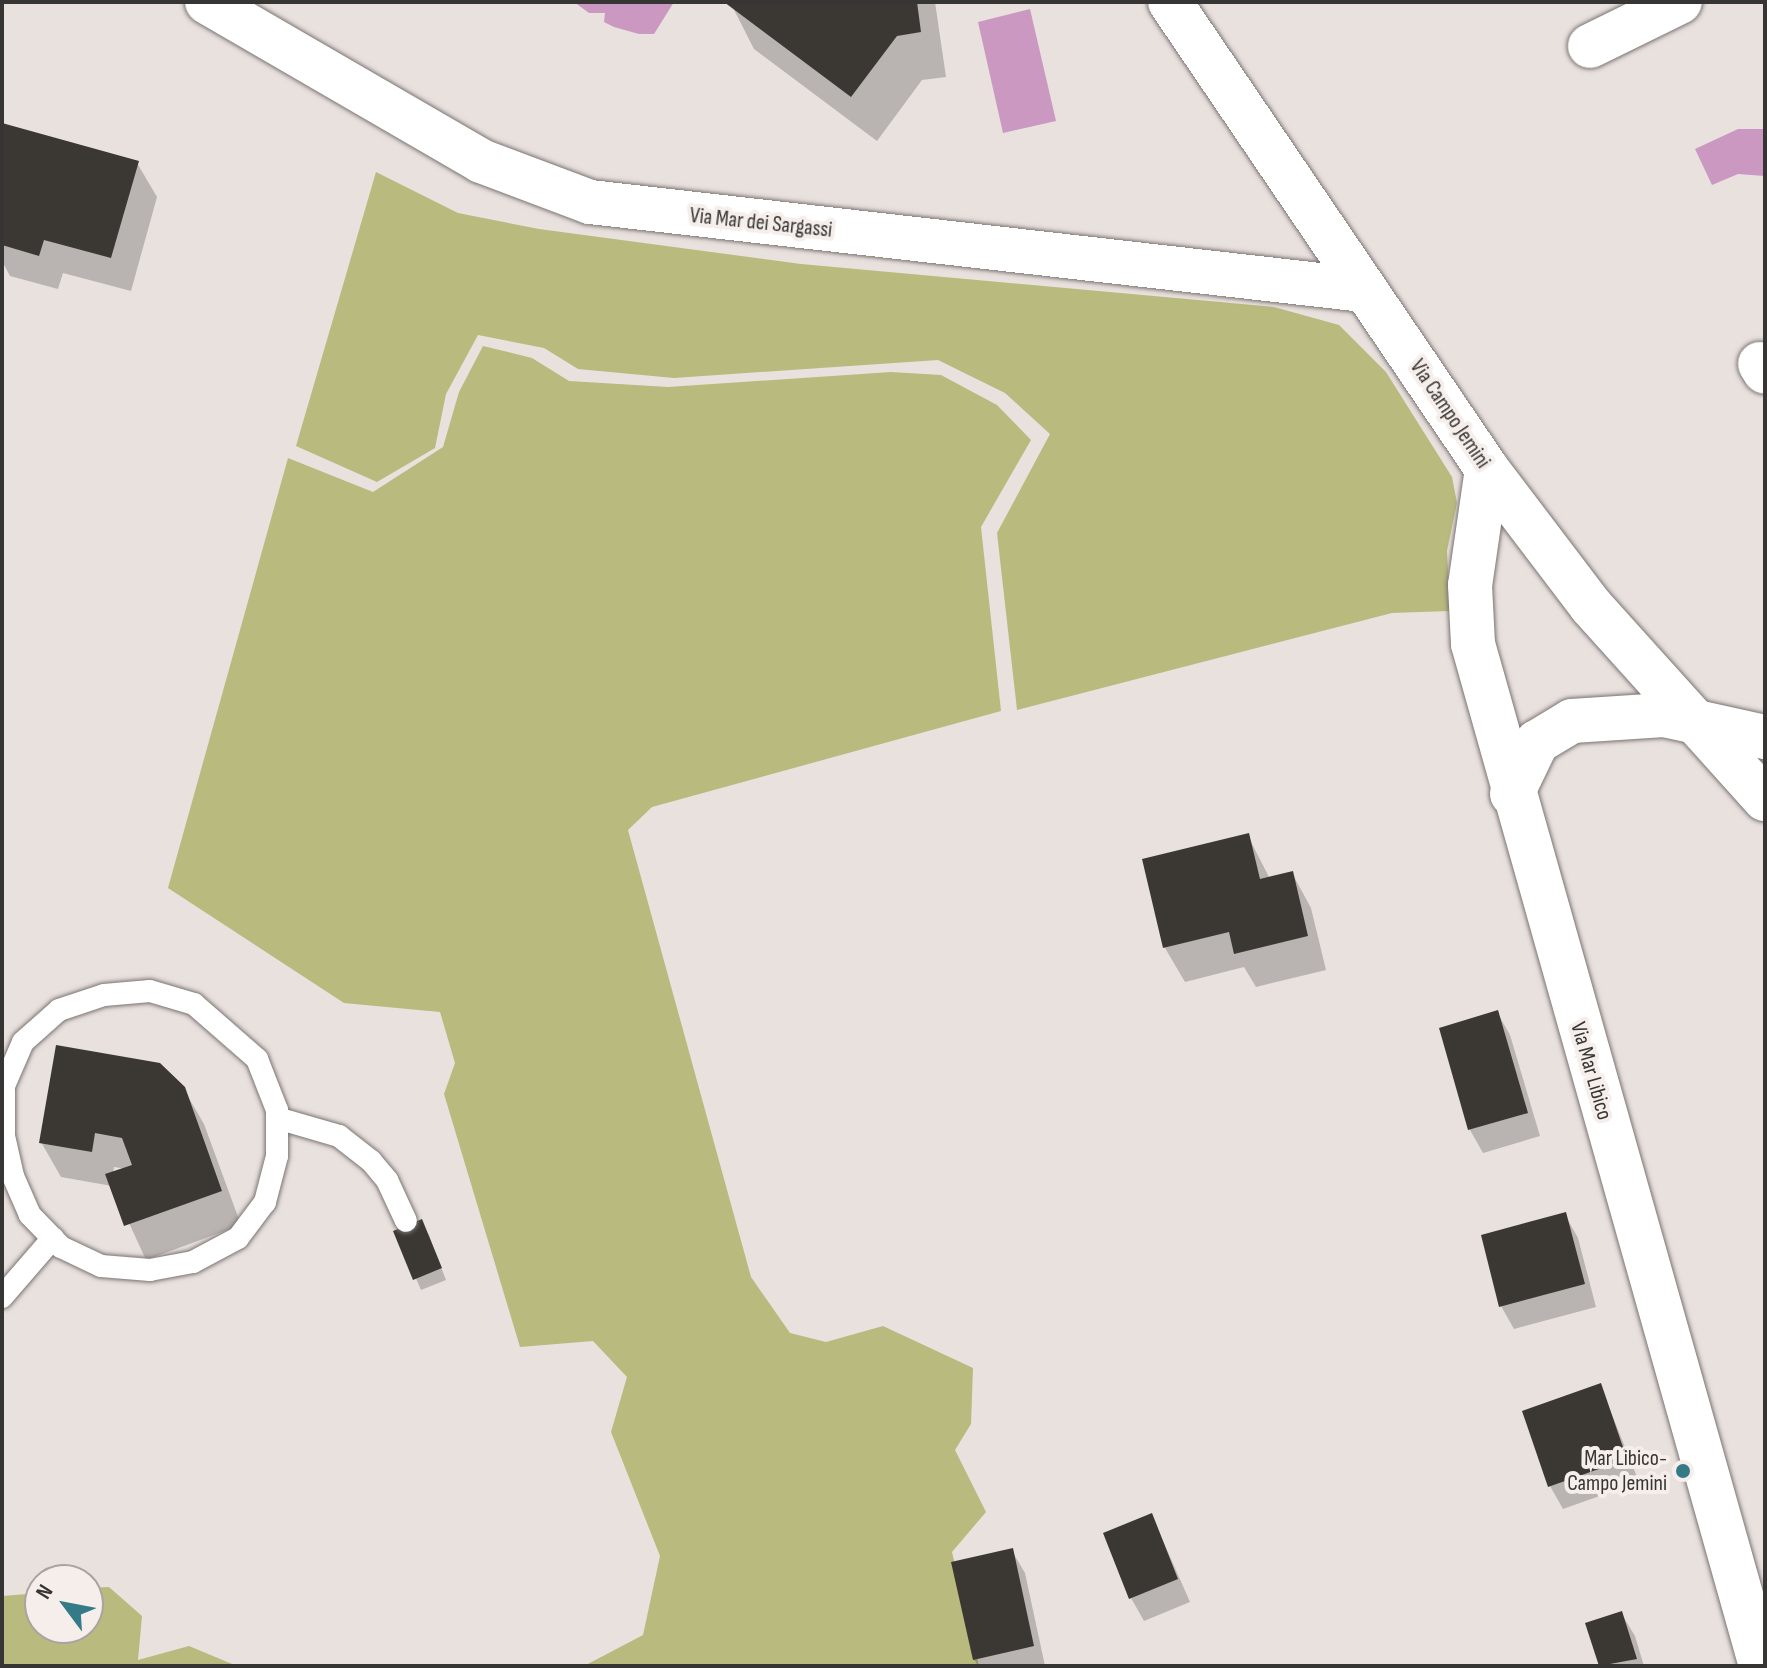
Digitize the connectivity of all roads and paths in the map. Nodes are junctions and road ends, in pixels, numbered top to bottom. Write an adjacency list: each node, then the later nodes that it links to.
1 (207, 2): 5 (street, Via Mar dei Sargassi)
2 (1170, 2): 5 (street, Via Campo Jemini)
3 (1680, 2): 4 (street)
4 (1590, 46)
5 (1364, 290): 6 (street, Via Campo Jemini)
6 (1487, 469): 7 (street, Via Campo Jemini); 9 (street, Via Mar Libico)
7 (1691, 717): 8 (street); 9 (street); 10 (street, Via Campo Jemini)
8 (1765, 737)
9 (1512, 794): 15 (street, Via Mar Libico)
10 (1765, 799)
11 (277, 1118): 12 (lane); 13 (lane); 13 (lane)
12 (406, 1221)
13 (53, 1238): 14 (lane)
14 (2, 1297)
15 (1761, 1666)

